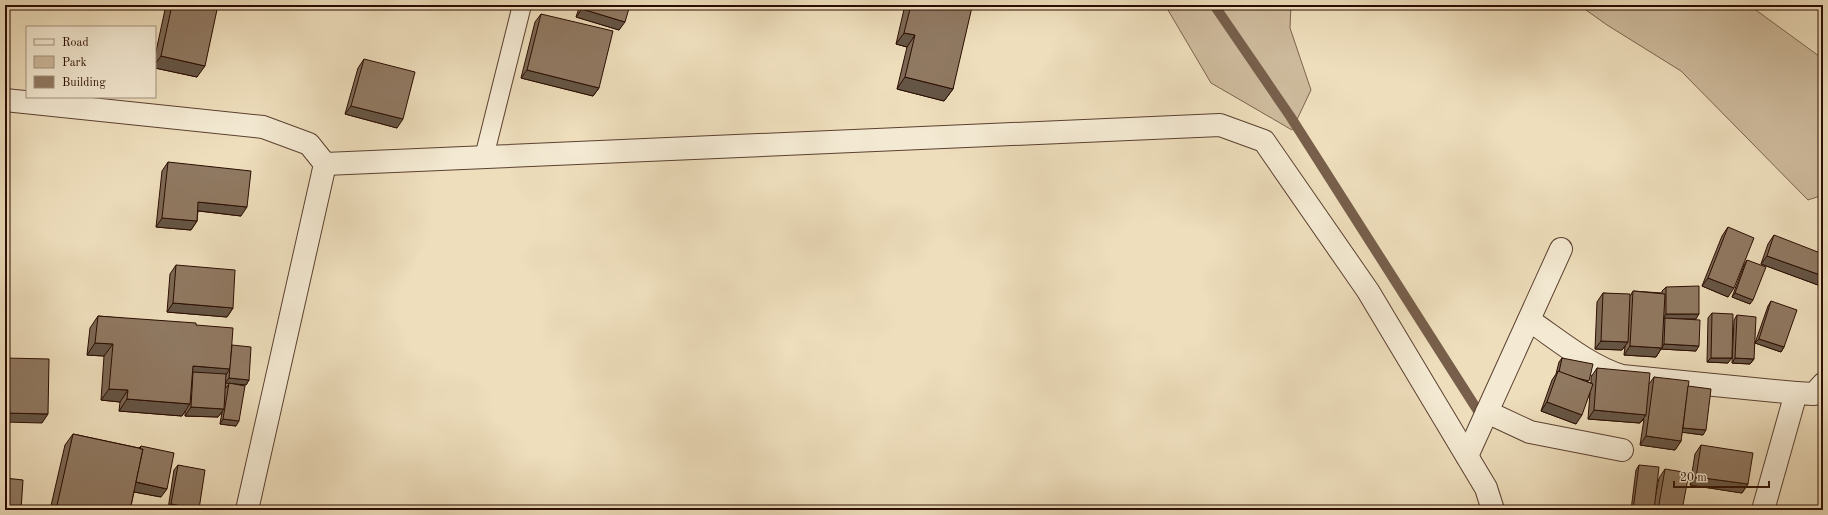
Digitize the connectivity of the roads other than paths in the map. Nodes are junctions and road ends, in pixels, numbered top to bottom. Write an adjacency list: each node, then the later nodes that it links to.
1 (522, 5): 3 (lane)
2 (5, 100): 4 (street)
3 (484, 156): 4 (street); 11 (street)
4 (325, 164): 12 (street)
5 (1561, 249): 6 (street)
6 (1529, 320): 8 (street); 9 (street)
7 (1823, 384): 8 (street)
8 (1796, 393): 14 (street)
9 (1487, 412): 10 (street); 11 (street)
10 (1622, 450)
11 (1468, 456): 13 (street)
12 (247, 510)
13 (1493, 510)
14 (1763, 510)

